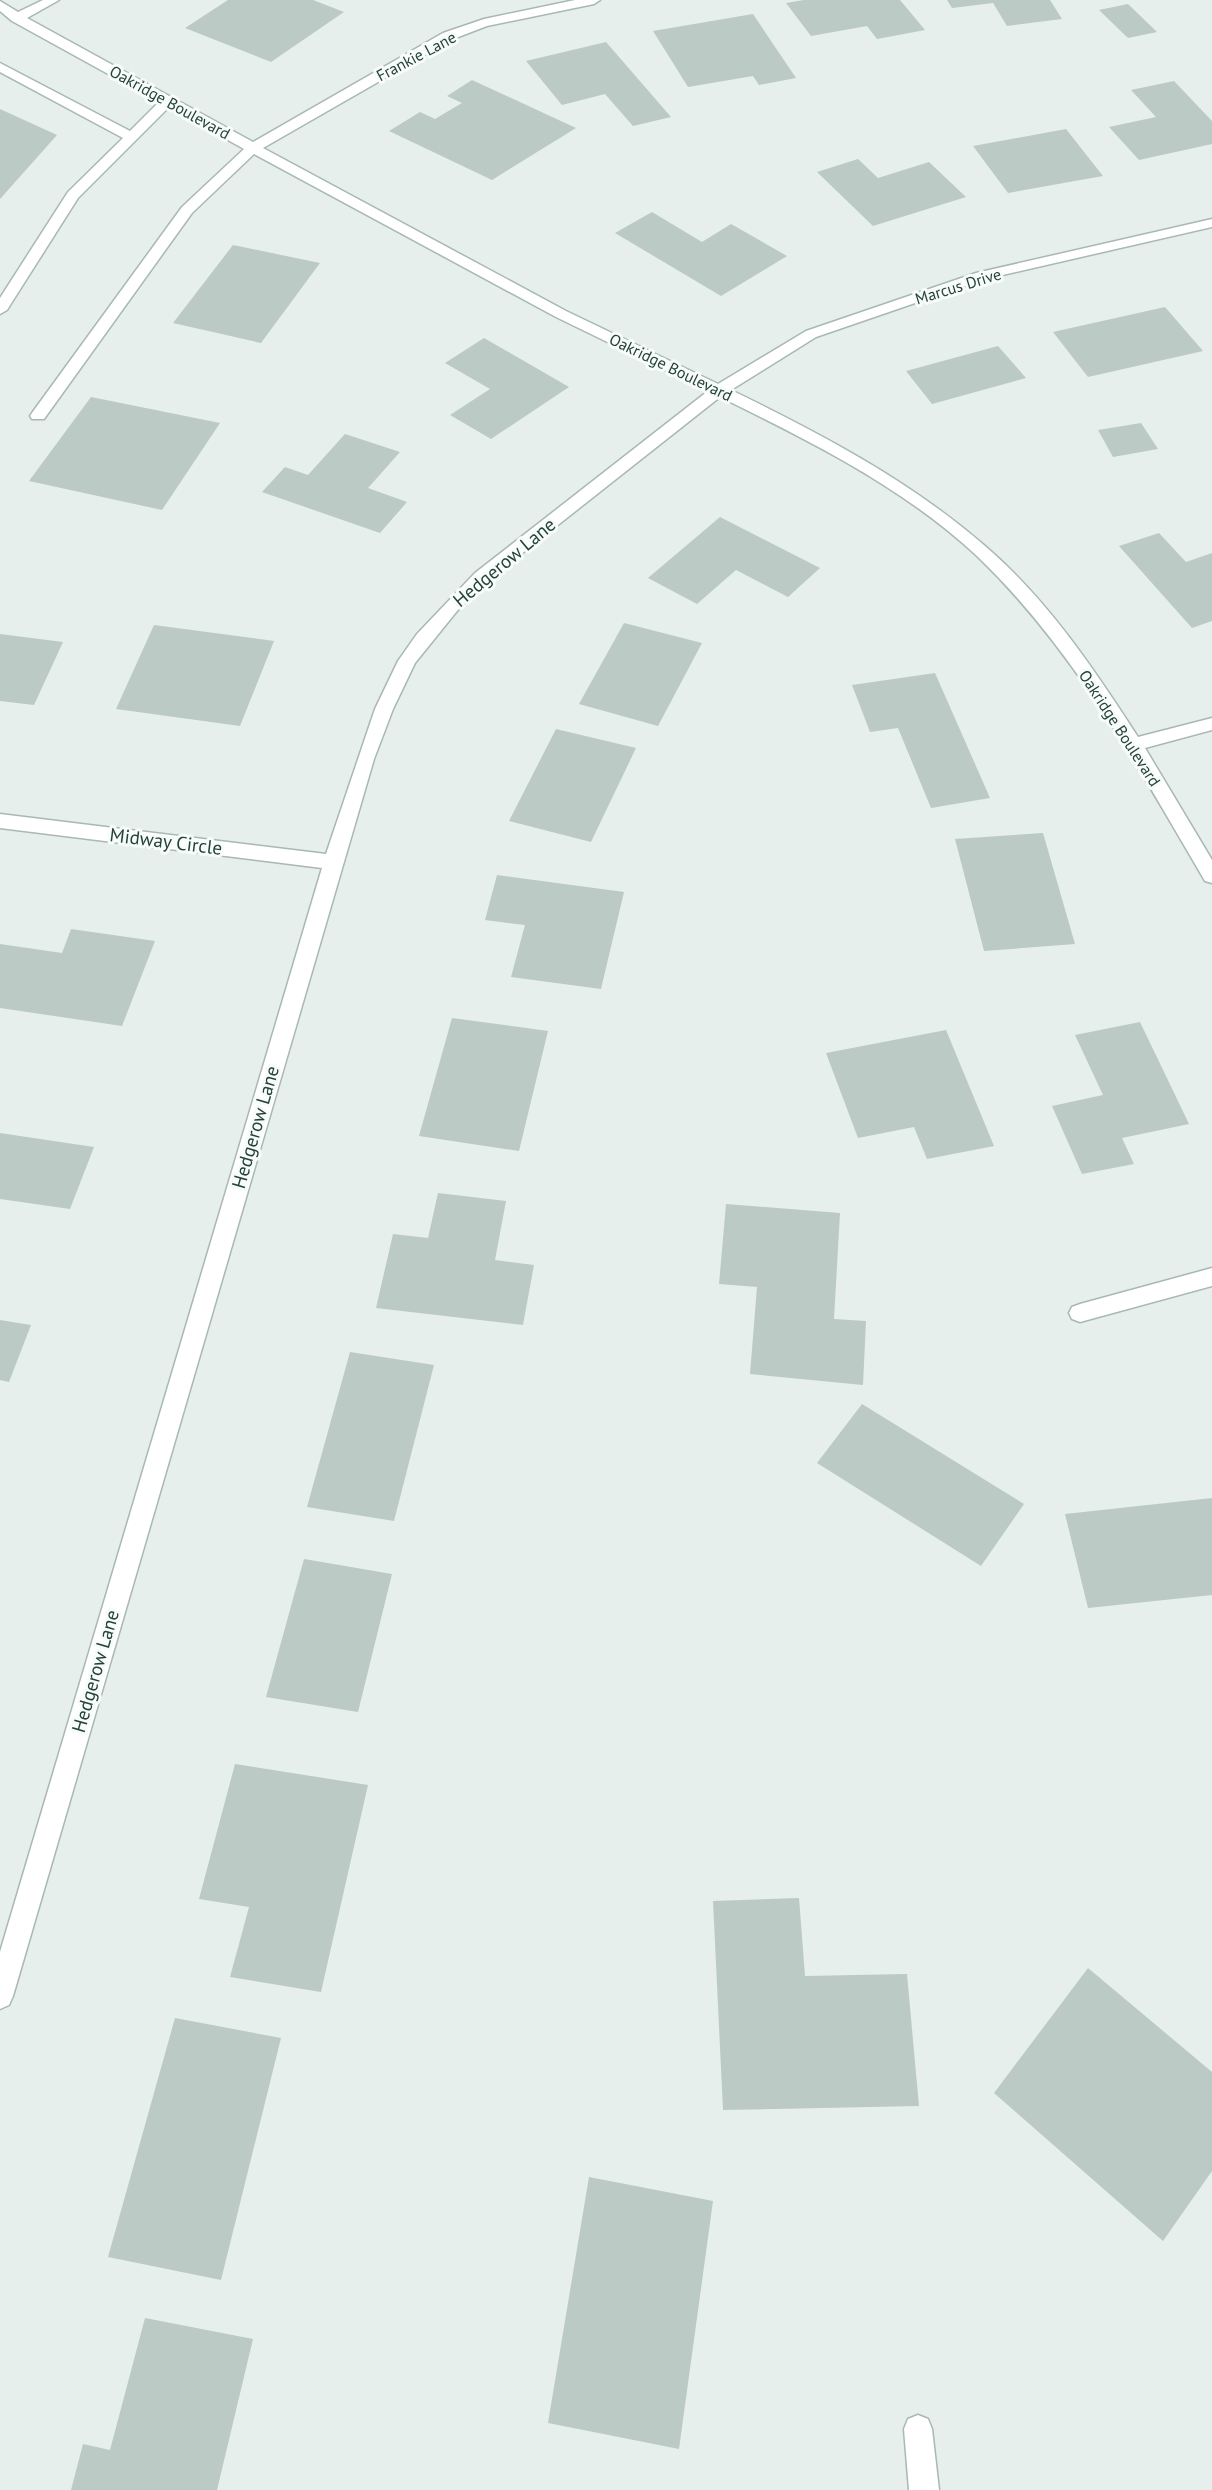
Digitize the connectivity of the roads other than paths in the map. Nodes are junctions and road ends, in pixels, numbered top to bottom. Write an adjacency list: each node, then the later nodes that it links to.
1 (53, 0): 4 (street)
2 (594, 0): 8 (street, Frankie Lane)
3 (0, 5): 4 (street, Oakridge Boulevard)
4 (17, 18): 6 (street, Oakridge Boulevard)
5 (0, 67): 7 (street)
6 (168, 101): 7 (street); 8 (street, Oakridge Boulevard)
7 (131, 136): 10 (street)
8 (253, 148): 11 (street, Oakridge Boulevard); 12 (street, Frankie Lane)
9 (1212, 223): 11 (street, Marcus Drive)
10 (0, 310)
11 (719, 390): 14 (street, Oakridge Boulevard); 16 (street, Hedgerow Lane)
12 (38, 416)
13 (1212, 724): 14 (street)
14 (1133, 745): 17 (street, Oakridge Boulevard)
15 (0, 821): 16 (street, Midway Circle)
16 (333, 862): 20 (street, Hedgerow Lane)
17 (1212, 876)
18 (1212, 1277): 19 (street)
19 (1080, 1313)
20 (0, 1996)
21 (918, 2429): 22 (street)
22 (924, 2490)

